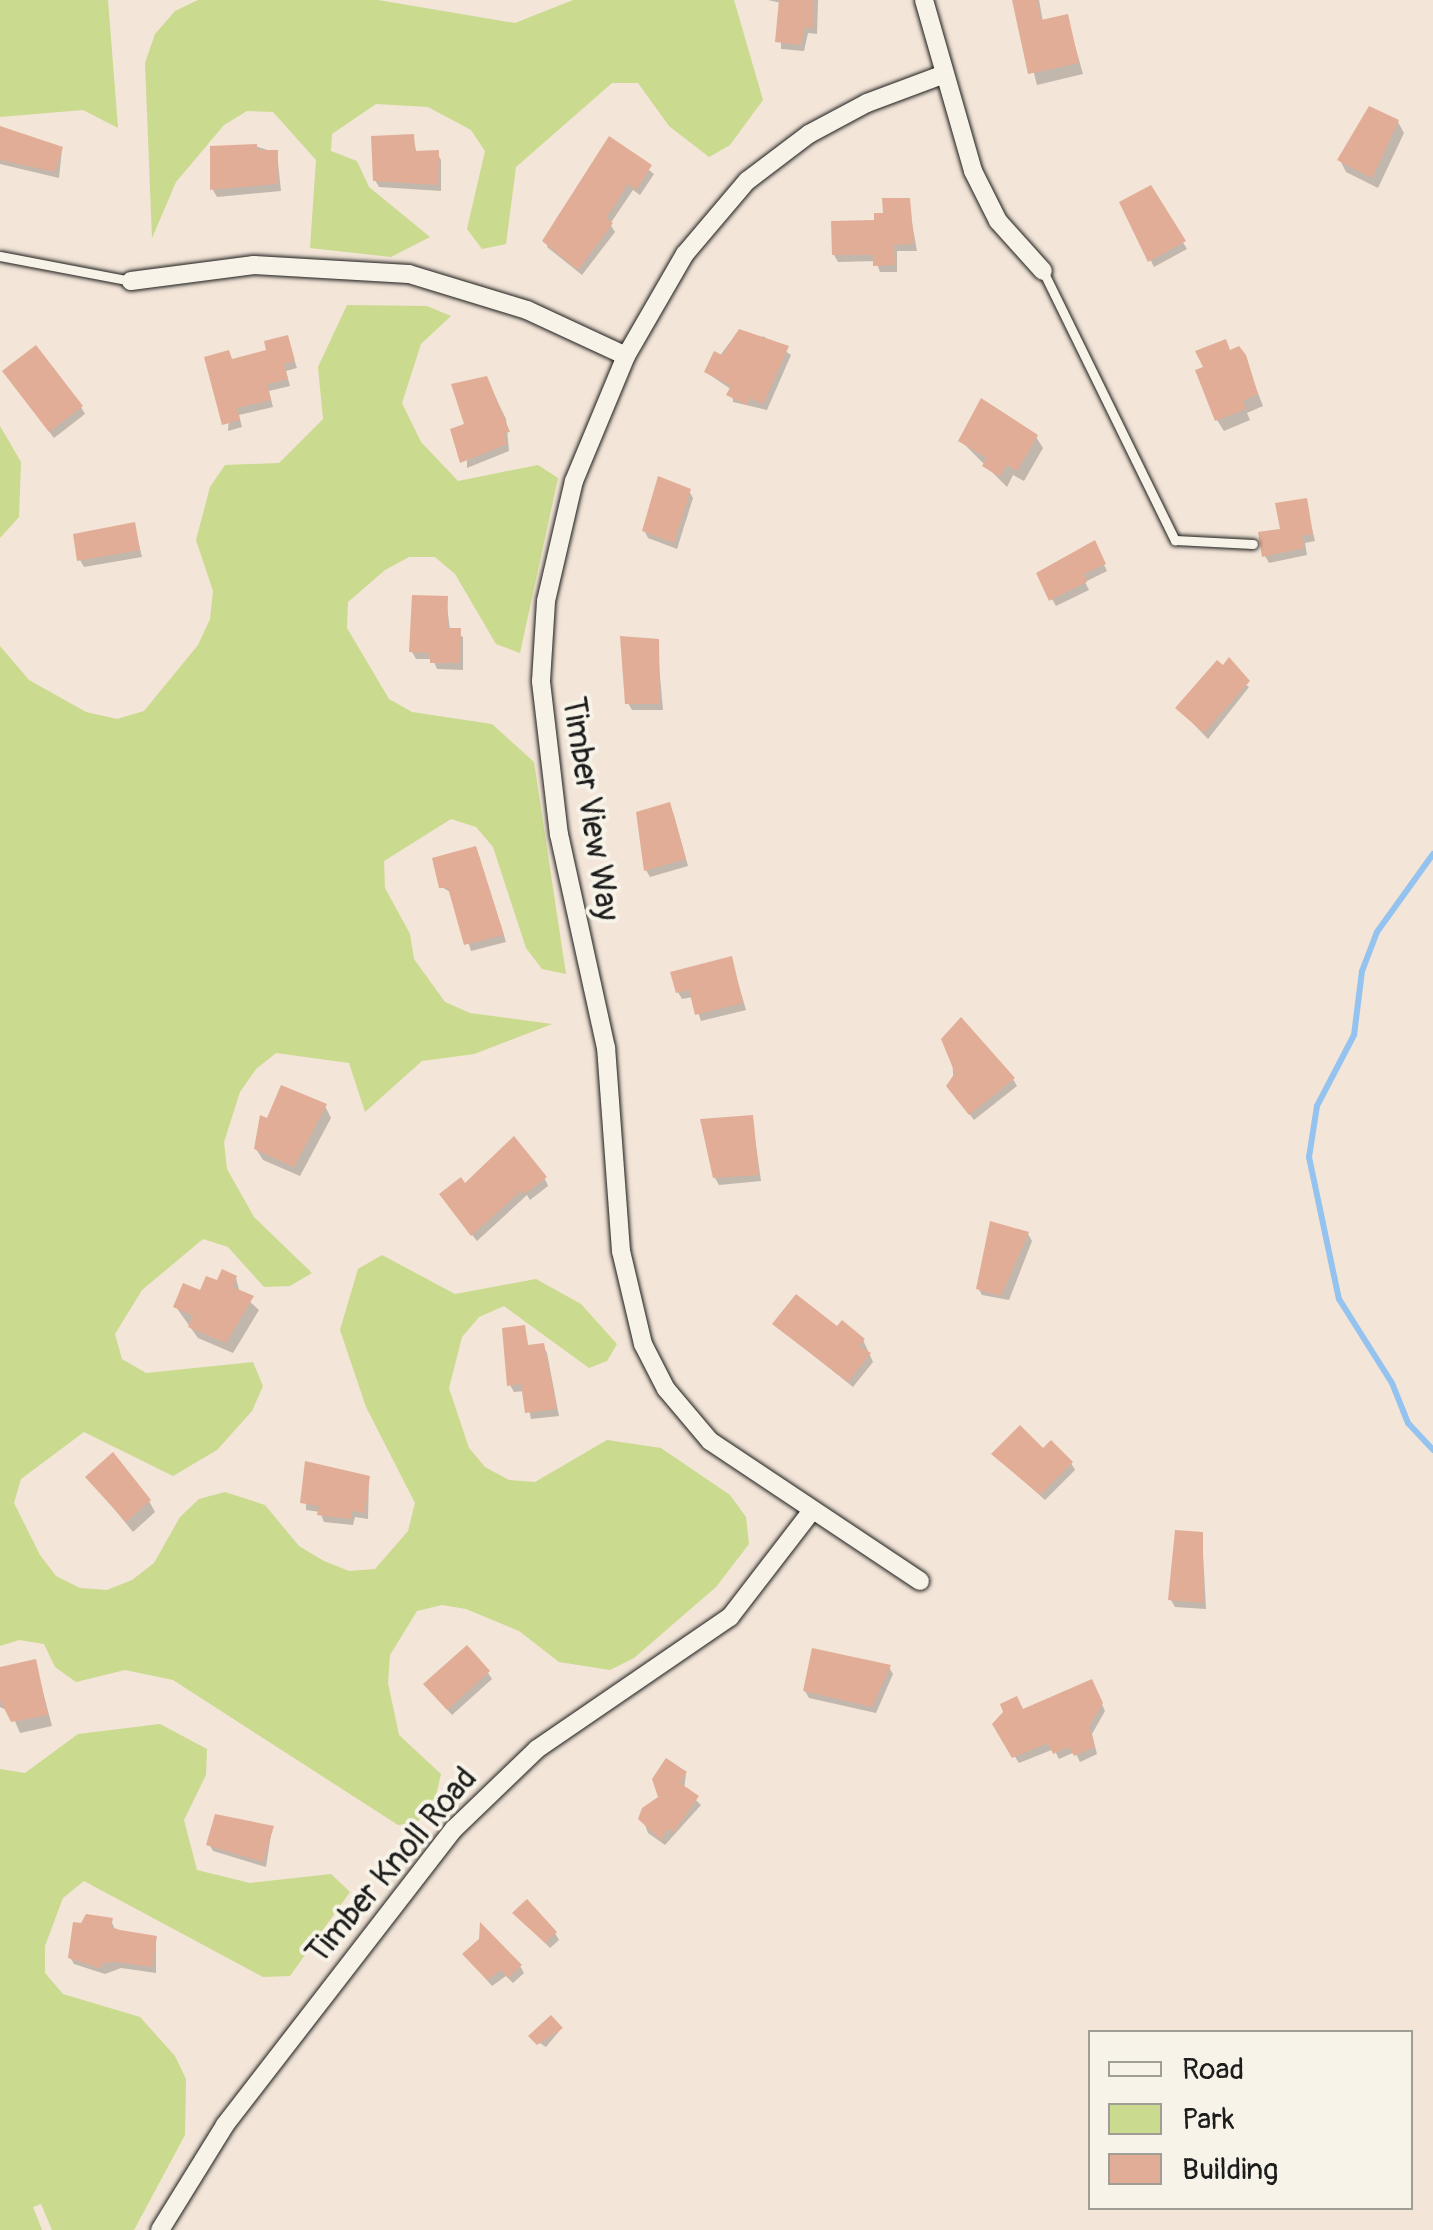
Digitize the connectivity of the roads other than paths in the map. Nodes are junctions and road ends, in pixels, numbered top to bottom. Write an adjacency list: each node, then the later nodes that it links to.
1 (924, 0): 2 (street)
2 (942, 75): 4 (street); 6 (street, Timber View Way)
3 (0, 256): 5 (lane)
4 (1043, 271): 7 (lane)
5 (131, 281): 6 (street)
6 (626, 356): 8 (street, Timber View Way)
7 (1253, 544)
8 (811, 1512): 9 (street, Timber View Way); 10 (street, Timber Knoll Road)
9 (920, 1581)
10 (160, 2230)

